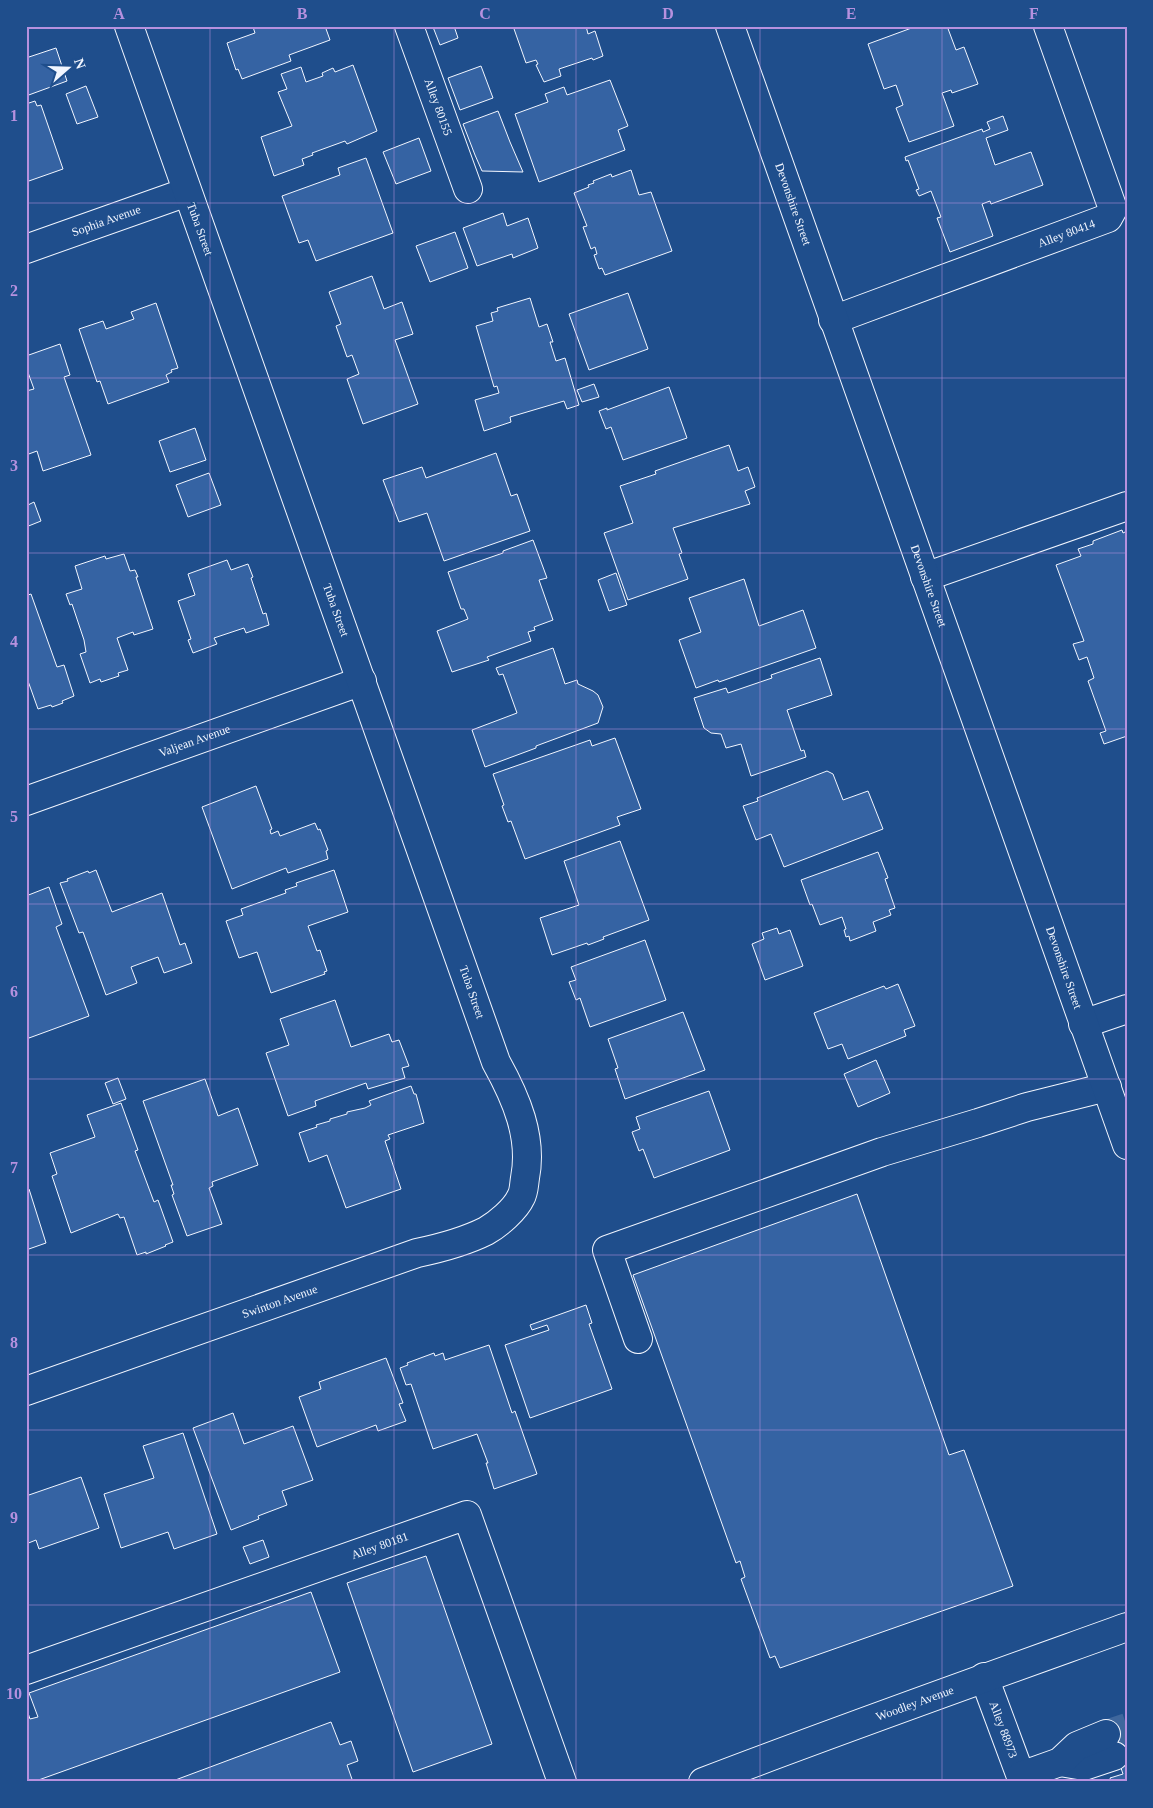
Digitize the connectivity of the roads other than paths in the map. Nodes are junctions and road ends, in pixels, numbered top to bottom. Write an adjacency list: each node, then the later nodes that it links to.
1 (128, 26): 6 (street, Tuba Street)
2 (408, 26): 5 (street, Alley 80155)
3 (730, 26): 8 (street, Devonshire Street)
4 (1048, 26): 8 (street, Alley 80414)
5 (468, 189)
6 (187, 192): 7 (street, Sophia Avenue); 11 (street, Tuba Street)
7 (26, 249)
8 (834, 320): 10 (street, Devonshire Street)
9 (1127, 506): 10 (street)
10 (924, 577): 14 (street, Devonshire Street)
11 (362, 681): 12 (street, Valjean Avenue); 17 (street, Tuba Street)
12 (26, 801)
13 (1127, 1009): 14 (street)
14 (1084, 1024): 15 (street, Devonshire Street)
15 (1107, 1087): 16 (street, Devonshire Street); 18 (street)
16 (1127, 1145)
17 (522, 1196): 19 (street, Swinton Avenue)
18 (638, 1339)
19 (26, 1391)
20 (1127, 1627): 22 (street, Woodley Avenue)
21 (26, 1670): 25 (street, Alley 80181)
22 (984, 1677): 24 (street, Alley 88973); 26 (street, Woodley Avenue)
23 (1110, 1745): 24 (street)
24 (1022, 1779)
25 (562, 1782)
26 (703, 1782)

